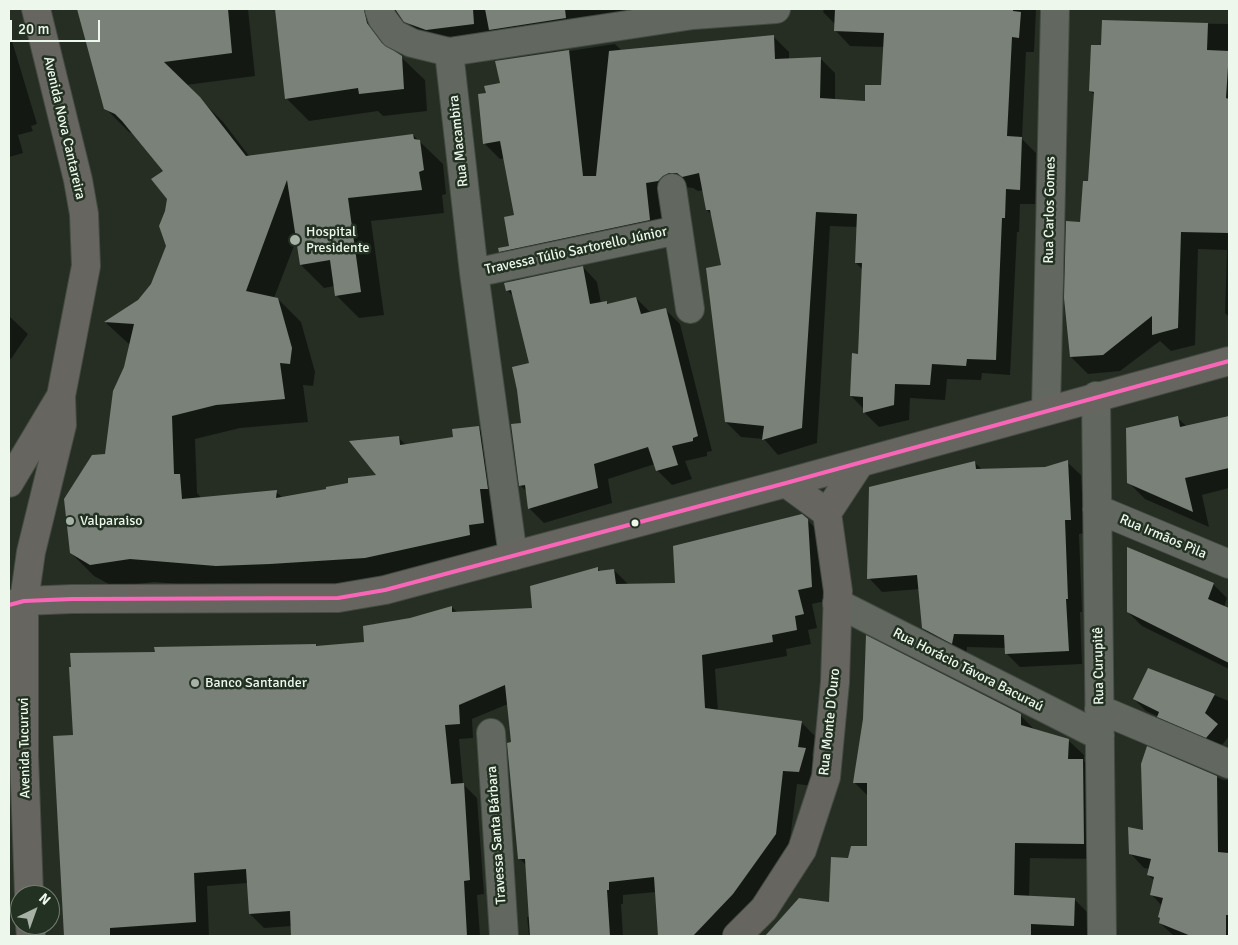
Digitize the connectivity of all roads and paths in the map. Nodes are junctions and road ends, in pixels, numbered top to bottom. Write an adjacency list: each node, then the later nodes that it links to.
1 (36, 9): 12 (main road, Avenida Nova Cantareira)
2 (380, 9): 6 (street)
3 (776, 9): 5 (street)
4 (1055, 9): 14 (street, Rua Carlos Gomes)
5 (693, 12): 6 (street)
6 (450, 52): 9 (street, Rua Macambira)
7 (672, 188): 8 (street, Travessa Túlio Sartorello Júnior)
8 (678, 230): 9 (street, Travessa Túlio Sartorello Júnior); 10 (street, Travessa Túlio Sartorello Júnior)
9 (474, 273): 20 (street, Rua Macambira)
10 (690, 309)
11 (1229, 361): 13 (main road)
12 (61, 396): 16 (main road, Avenida Nova Cantareira); 22 (main road, Avenida Nova Cantareira)
13 (1096, 396): 14 (main road); 18 (street, Rua Curupitê)
14 (1046, 411): 15 (main road)
15 (860, 462): 17 (main road); 19 (main road)
16 (9, 483)
17 (786, 483): 19 (main road); 20 (main road)
18 (1097, 509): 21 (street, Rua Irmãos Pìla); 24 (street, Rua Curupitê)
19 (827, 513): 23 (main road, Rua Monte D'Ouro)
20 (513, 556): 22 (main road)
21 (1229, 564)
22 (17, 603): 28 (main road, Avenida Tucuruvi)
23 (837, 603): 26 (street, Rua Horácio Távora Bacuraú); 32 (main road, Rua Monte D'Ouro)
24 (1099, 709): 26 (street, Rua Curupitê); 27 (street)
25 (491, 733): 31 (street, Travessa Santa Bárbara)
26 (1100, 736): 30 (street, Rua Curupitê)
27 (1229, 764)
28 (17, 788): 29 (main road, Avenida Tucuruvi)
29 (28, 885)
30 (1107, 935)
31 (504, 936)
32 (737, 936)

